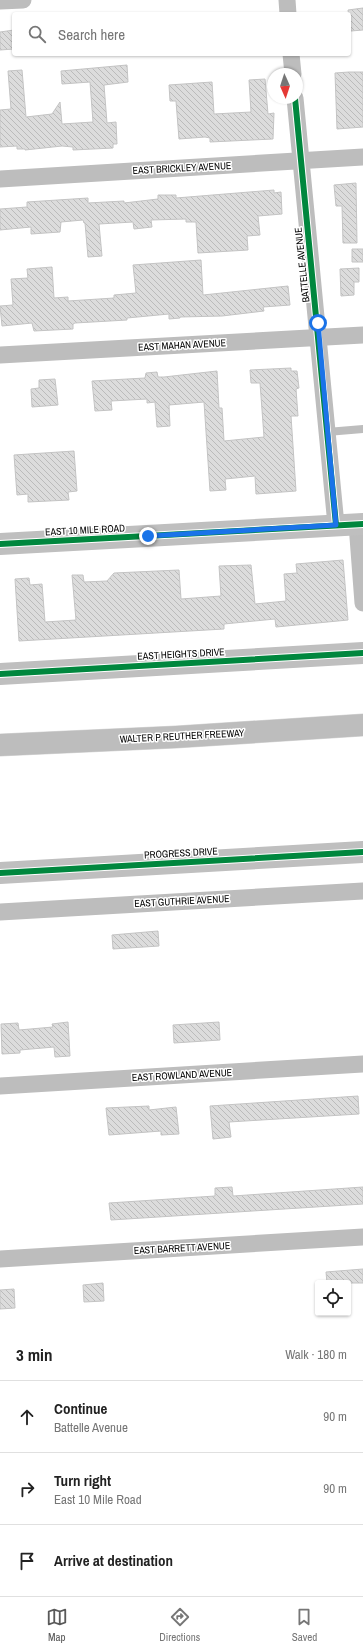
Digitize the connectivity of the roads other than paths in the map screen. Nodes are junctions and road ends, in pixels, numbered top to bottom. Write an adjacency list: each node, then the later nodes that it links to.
1 (22, 0): 3 (street)
2 (286, 0): 4 (street)
3 (0, 1)
4 (288, 12)
5 (291, 56): 6 (street)
6 (292, 68)
7 (296, 104): 9 (street, BATTELLE AVENUE)
8 (363, 157): 9 (street, EAST BRICKLEY AVENUE)
9 (301, 161): 10 (street, EAST BRICKLEY AVENUE); 12 (street, BATTELLE AVENUE)
10 (0, 179)
11 (363, 335): 12 (street, EAST MAHAN AVENUE)
12 (319, 337): 13 (street, EAST MAHAN AVENUE); 15 (street, BATTELLE AVENUE)
13 (0, 355)
14 (363, 429): 15 (lane)
15 (328, 432): 16 (street, BATTELLE AVENUE)
16 (352, 524): 17 (main road, EAST 10 MILE ROAD); 18 (street, BATTELLE AVENUE)
17 (0, 544)
18 (363, 603)
19 (363, 653): 20 (main road, EAST HEIGHTS DRIVE)
20 (0, 674)
21 (363, 726): 22 (highway, WALTER P REUTHER FREEWAY)
22 (176, 737): 23 (highway, WALTER P REUTHER FREEWAY); 24 (highway)
23 (6, 742)
24 (0, 757)
25 (363, 852): 26 (main road, PROGRESS DRIVE)
26 (0, 874)
27 (363, 890): 28 (street, EAST GUTHRIE AVENUE)
28 (0, 912)
29 (363, 1064): 30 (street, EAST ROWLAND AVENUE)
30 (0, 1086)
31 (363, 1237): 32 (street, EAST BARRETT AVENUE)
32 (0, 1259)

